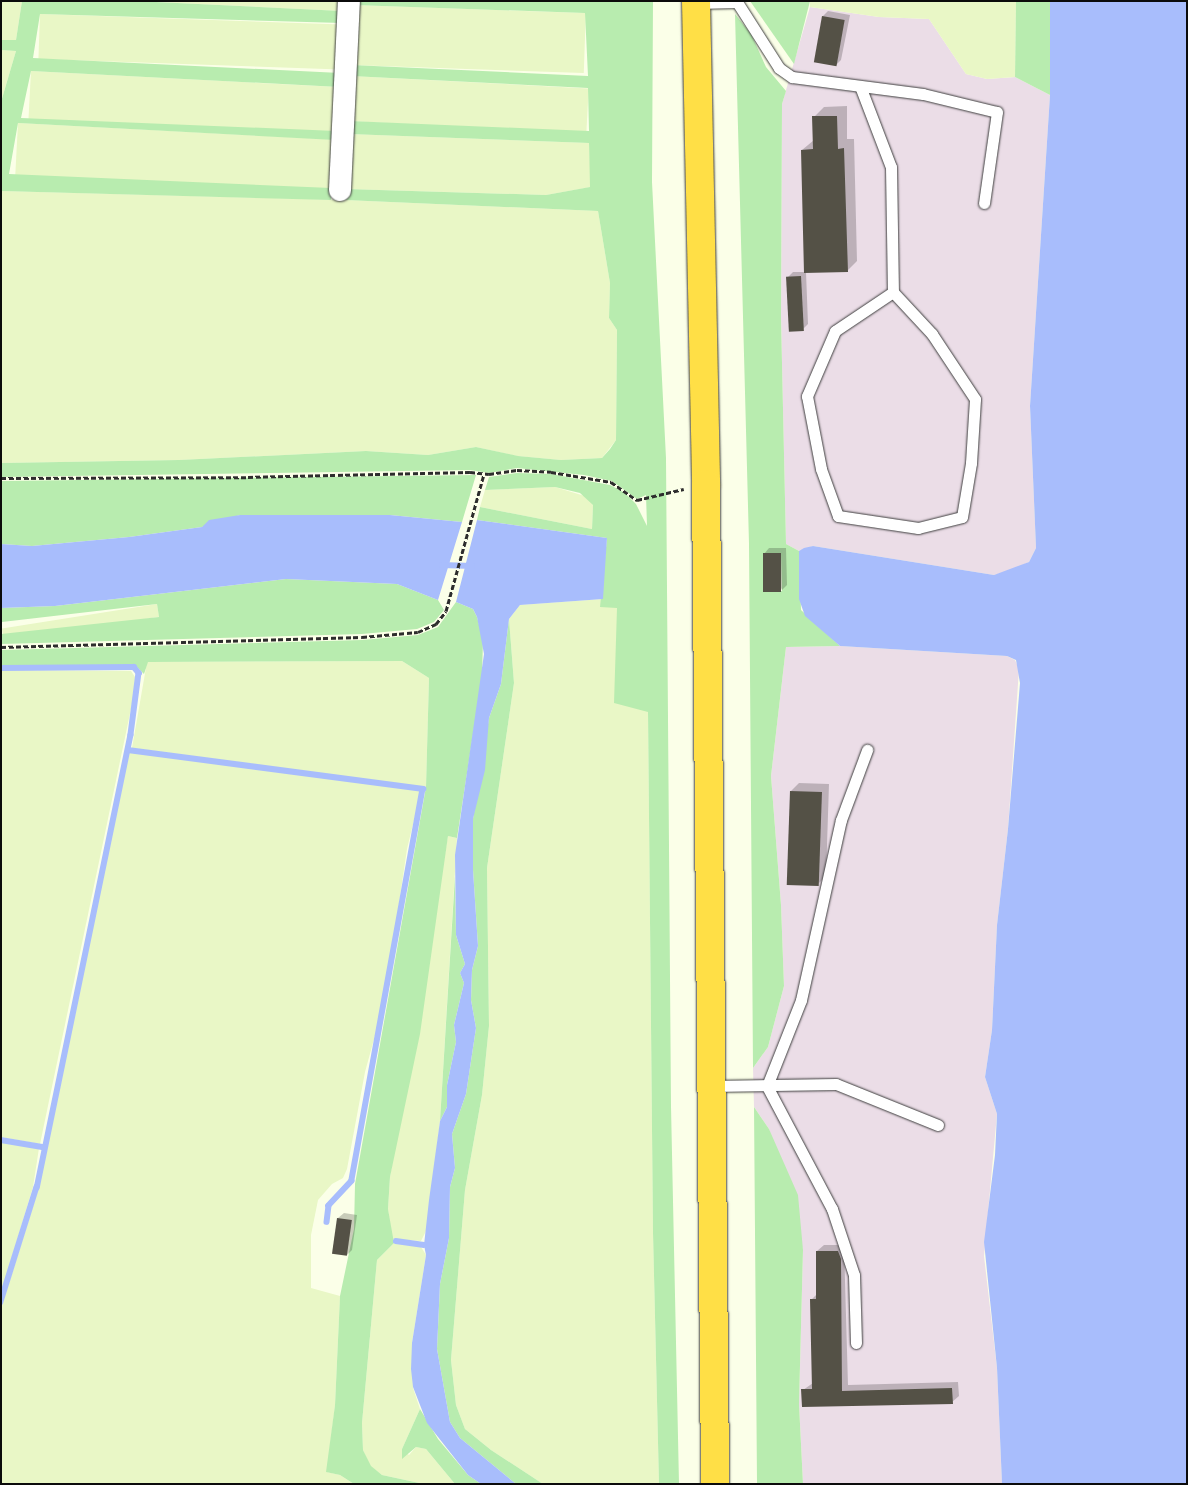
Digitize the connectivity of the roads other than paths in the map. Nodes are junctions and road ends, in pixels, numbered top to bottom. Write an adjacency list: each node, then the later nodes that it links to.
1 (349, 1): 5 (street)
2 (696, 2): 3 (lane); 9 (highway)
3 (738, 2): 4 (lane)
4 (860, 86): 6 (lane); 7 (lane)
5 (340, 190)
6 (984, 203)
7 (893, 292): 7 (lane)
8 (866, 750): 10 (lane)
9 (711, 1086): 10 (lane); 13 (highway)
10 (767, 1086): 11 (lane); 12 (lane)
11 (938, 1124)
12 (856, 1343)
13 (715, 1484)

